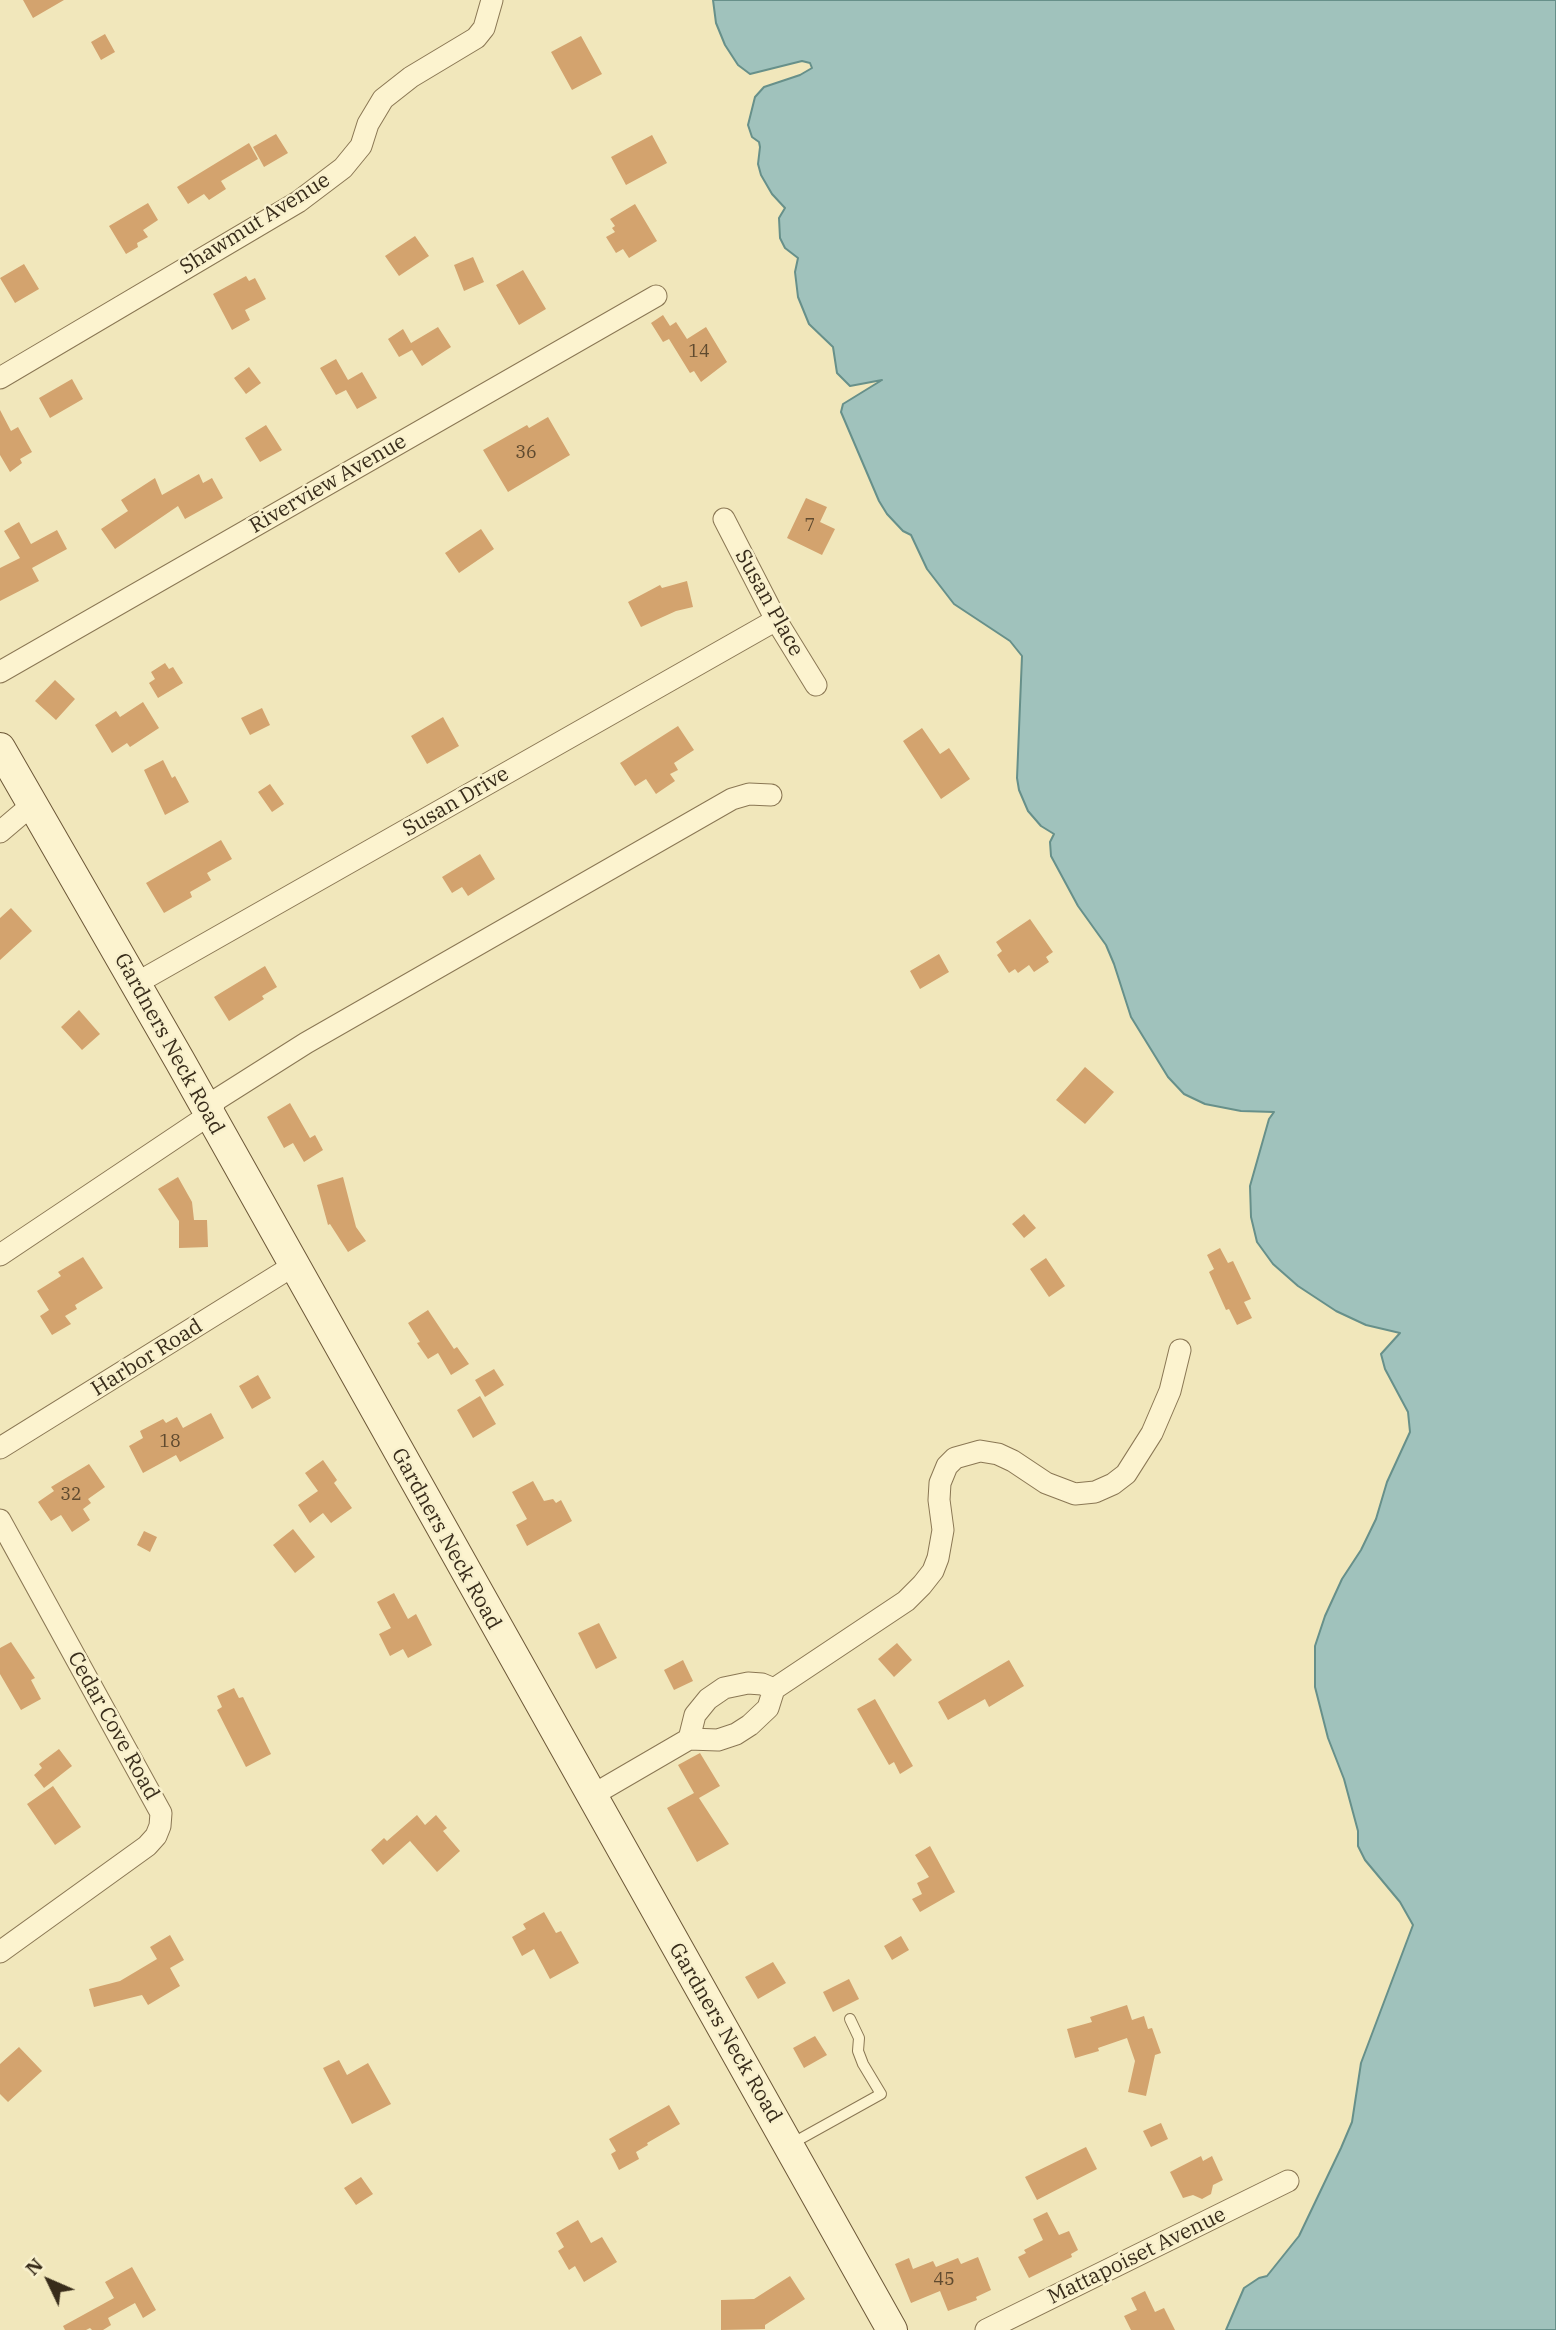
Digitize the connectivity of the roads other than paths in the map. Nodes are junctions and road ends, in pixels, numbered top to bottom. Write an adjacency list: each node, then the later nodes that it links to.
1 (492, 0): 3 (street, Shawmut Avenue)
2 (656, 296): 6 (street, Riverview Avenue)
3 (0, 378)
4 (724, 519): 5 (street, Susan Place)
5 (776, 620): 7 (street, Susan Place); 12 (street, Susan Drive)
6 (0, 672)
7 (816, 685)
8 (0, 748): 10 (street, Gardners Neck Road)
9 (771, 795): 13 (street)
10 (33, 804): 11 (street); 12 (street, Gardners Neck Road)
11 (0, 832)
12 (135, 984): 13 (street, Gardners Neck Road)
13 (209, 1115): 14 (street); 15 (street, Gardners Neck Road)
14 (0, 1255)
15 (293, 1266): 17 (street, Harbor Road); 21 (street, Gardners Neck Road)
16 (1180, 1350): 19 (street)
17 (0, 1448)
18 (0, 1520): 22 (street, Cedar Cove Road)
19 (774, 1689): 20 (street); 20 (street)
20 (689, 1739): 21 (street)
21 (591, 1796): 24 (street, Gardners Neck Road)
22 (0, 1952)
23 (850, 2019): 24 (lane)
24 (789, 2145): 26 (street, Gardners Neck Road)
25 (1288, 2181): 27 (street, Mattapoiset Avenue)
26 (892, 2330)
27 (986, 2330)

